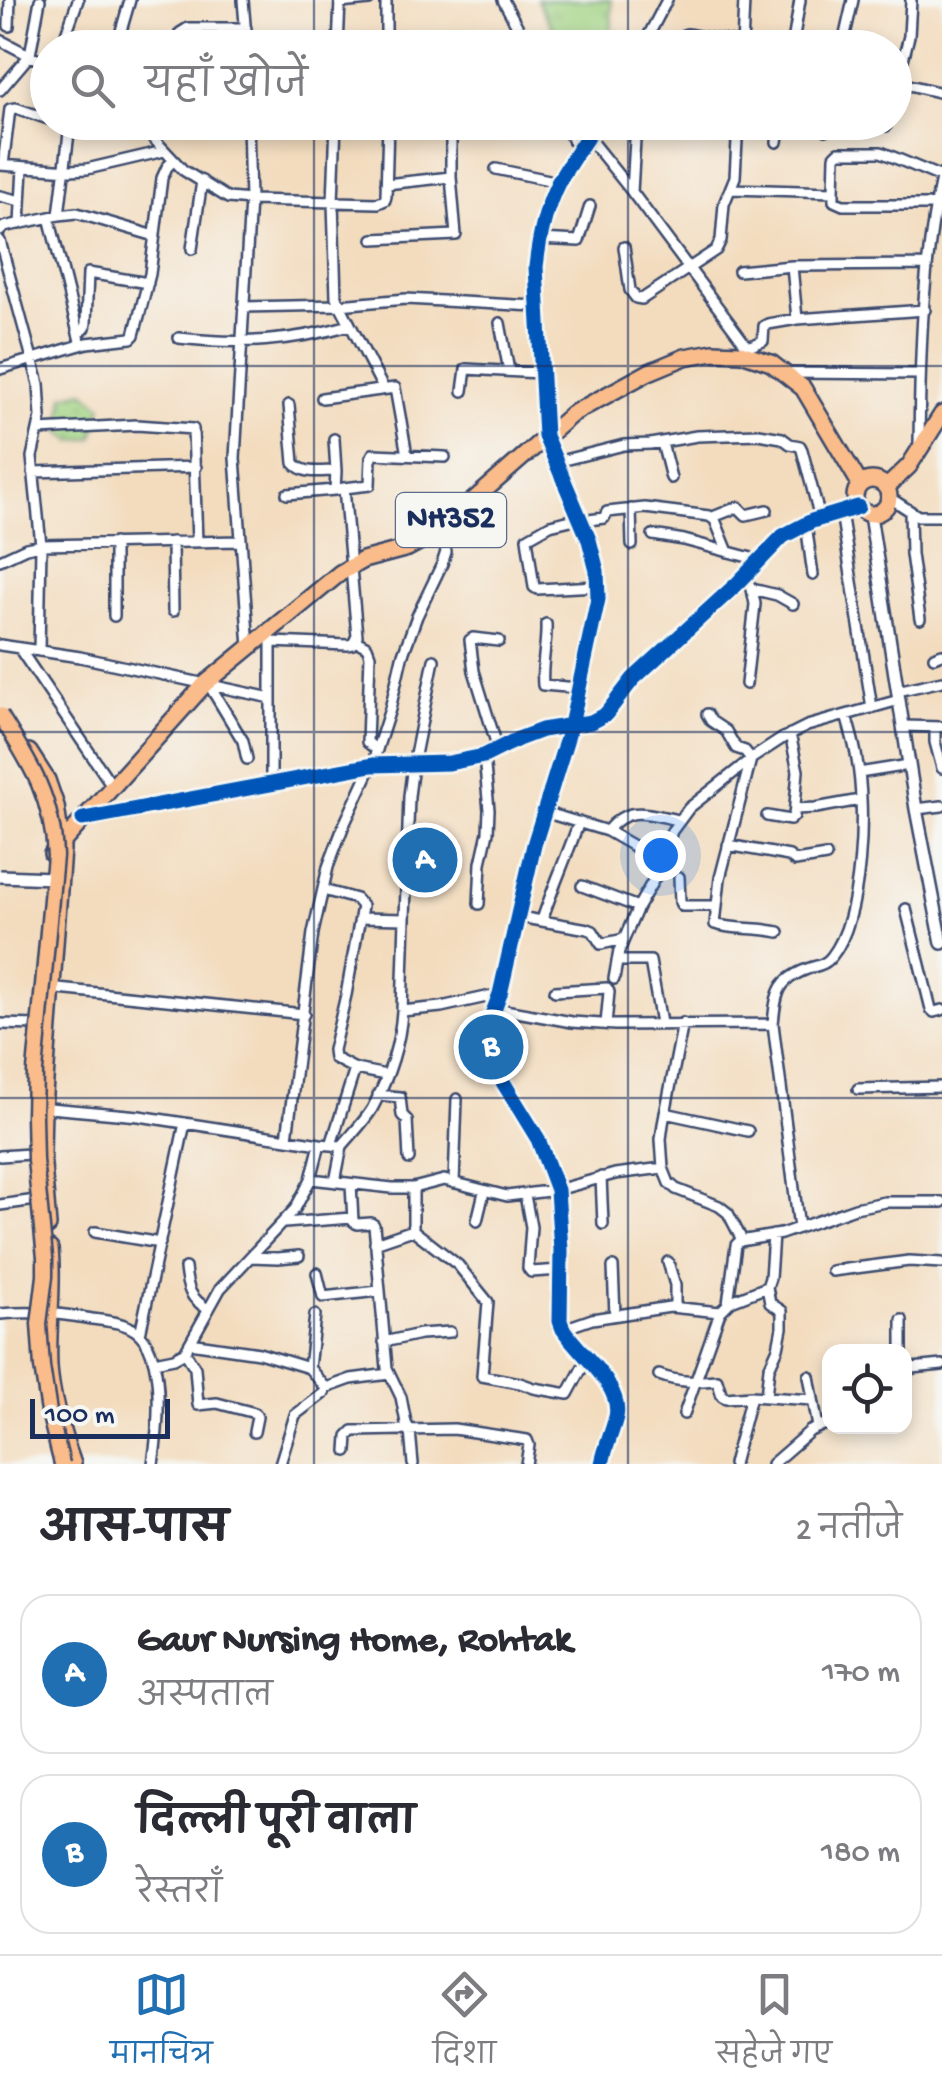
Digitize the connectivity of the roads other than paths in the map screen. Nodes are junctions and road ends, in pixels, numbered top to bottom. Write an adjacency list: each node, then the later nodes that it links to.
1 (10, 0): 15 (street)
2 (40, 0): 17 (street)
3 (78, 0): 18 (street)
4 (130, 0): 19 (street)
5 (243, 0): 16 (street)
6 (369, 0): 14 (street)
7 (386, 0): 22 (street)
8 (503, 0): 23 (street)
9 (668, 0): 24 (street)
10 (744, 0): 25 (street)
11 (800, 0): 26 (street)
12 (852, 0): 27 (street)
13 (911, 0): 28 (street)
14 (340, 2): 21 (street)
15 (9, 26)
16 (246, 28): 20 (street)
17 (35, 30)
18 (67, 30)
19 (121, 30)
20 (185, 30)
21 (339, 30)
22 (386, 30)
23 (520, 30)
24 (652, 30)
25 (743, 30)
26 (795, 30)
27 (846, 30)
28 (909, 30)
29 (0, 40): 30 (street)
30 (30, 55): 32 (street)
31 (912, 86): 33 (street)
32 (0, 90)
33 (942, 94)
34 (30, 114): 49 (street)
35 (68, 140): 52 (street)
36 (154, 140): 46 (street)
37 (248, 140): 62 (street)
38 (335, 140): 64 (street)
39 (387, 140): 57 (street)
40 (451, 140): 54 (street)
41 (572, 140): 47 (street)
42 (586, 140): 47 (street)
43 (591, 140): 59 (street)
44 (635, 140): 59 (street)
45 (737, 140): 58 (street)
46 (164, 151): 48 (street); 52 (street)
47 (578, 152): 56 (street)
48 (173, 162): 55 (street); 70 (street)
49 (1, 165): 50 (street)
50 (23, 168): 52 (street); 63 (street)
51 (496, 169): 56 (street)
52 (63, 170): 67 (street)
53 (942, 176): 60 (street); 65 (street)
54 (451, 178): 57 (street); 74 (street)
55 (202, 182): 62 (street); 77 (street)
56 (559, 182): 73 (street)
57 (386, 184): 64 (street)
58 (730, 189): 60 (street); 80 (street)
59 (632, 192): 80 (street)
60 (834, 192): 65 (street)
61 (0, 196): 63 (street)
62 (250, 200): 64 (street); 85 (street)
63 (21, 201): 68 (street)
64 (333, 202): 83 (street)
65 (939, 205): 71 (street)
66 (590, 206): 73 (street)
67 (54, 216): 68 (street); 70 (street); 91 (street)
68 (20, 224): 69 (street)
69 (0, 231)
70 (155, 236): 82 (street)
71 (930, 238): 72 (street); 78 (street)
72 (942, 238)
73 (539, 239): 84 (street)
74 (373, 240)
75 (0, 241): 94 (street)
76 (624, 247): 80 (street)
77 (192, 249)
78 (928, 265): 79 (street); 86 (street)
79 (792, 266): 81 (street); 87 (street)
80 (688, 268): 93 (street)
81 (739, 271)
82 (148, 284): 91 (street); 91 (street)
83 (338, 304): 84 (street); 85 (street); 89 (street)
84 (536, 306): 97 (street)
85 (243, 307): 92 (street)
86 (925, 310): 87 (street); 99 (street)
87 (797, 319): 93 (street)
88 (500, 322): 96 (street)
89 (350, 325): 92 (street); 100 (street)
90 (180, 338): 92 (street)
91 (80, 339): 94 (street)
92 (242, 343): 136 (street)
93 (752, 352): 98 (highway, NH352); 106 (highway, NH352)
94 (34, 359): 95 (street); 105 (street)
95 (0, 368)
96 (509, 371): 97 (street); 101 (street)
97 (541, 373): 106 (street)
98 (784, 373): 99 (street); 117 (highway, NH352)
99 (920, 374): 109 (street)
100 (383, 388): 102 (street); 110 (street)
101 (462, 392)
102 (322, 398)
103 (289, 405): 114 (street)
104 (942, 414): 109 (highway)
105 (38, 430): 113 (street); 115 (street)
106 (545, 436): 112 (street); 131 (highway, NH352)
107 (334, 439): 114 (street)
108 (662, 443): 112 (street); 116 (street); 128 (street)
109 (919, 452): 119 (highway)
110 (407, 455): 111 (street); 118 (street)
111 (445, 456)
112 (556, 462): 129 (street)
113 (196, 468): 115 (street); 135 (street)
114 (336, 470): 118 (street)
115 (33, 472): 137 (street)
116 (670, 478)
117 (860, 484): 119 (highway); 123 (highway)
118 (339, 489): 120 (street); 142 (street)
119 (888, 493): 123 (highway); 125 (street)
120 (286, 494)
121 (631, 509): 127 (street); 129 (street); 138 (street)
122 (767, 510): 127 (street)
123 (864, 511): 124 (street); 164 (street)
124 (841, 512): 128 (street); 167 (street)
125 (910, 513): 126 (street); 150 (street)
126 (942, 516)
127 (712, 517): 139 (street)
128 (820, 518): 130 (street)
129 (580, 519): 145 (street); 145 (street)
130 (806, 524): 141 (street); 143 (street)
131 (442, 528): 142 (highway, NH352); 177 (street)
132 (653, 535): 139 (street)
133 (114, 542): 134 (street); 137 (street); 149 (street)
134 (172, 542): 135 (street); 148 (street)
135 (197, 542): 136 (street)
136 (240, 542): 157 (street)
137 (41, 544): 140 (street); 158 (street)
138 (632, 545)
139 (728, 552): 141 (street)
140 (0, 560)
141 (760, 560): 144 (street)
142 (350, 567): 152 (highway, NH352); 153 (street)
143 (813, 575)
144 (744, 576): 146 (street); 171 (street)
145 (598, 586): 163 (street)
146 (752, 589): 147 (street); 162 (street)
147 (793, 604)
148 (173, 611)
149 (114, 616)
150 (920, 619)
151 (546, 624): 163 (street)
152 (271, 636): 153 (street); 157 (highway, NH352); 165 (street)
153 (356, 641): 177 (street)
154 (500, 641): 176 (street)
155 (0, 645): 156 (street)
156 (19, 648): 158 (street); 187 (street)
157 (249, 650): 161 (highway, NH352)
158 (39, 651): 161 (street)
159 (434, 660): 182 (street)
160 (942, 681): 164 (street)
161 (208, 684): 165 (street); 179 (street); 187 (highway, NH352)
162 (746, 684)
163 (578, 688): 171 (street)
164 (898, 695): 167 (street); 172 (street)
165 (271, 698): 186 (street)
166 (0, 707): 199 (highway)
167 (872, 708): 170 (street)
168 (707, 714): 180 (street)
169 (0, 715): 204 (main road, bridge)
170 (846, 715): 175 (street); 185 (street)
171 (571, 725): 176 (street); 192 (street)
172 (903, 726): 174 (street); 183 (street)
173 (0, 727): 199 (highway)
174 (938, 727): 184 (street)
175 (790, 734): 180 (street); 190 (street)
176 (498, 749): 178 (street)
177 (377, 750): 181 (street)
178 (484, 756): 182 (street); 208 (street)
179 (247, 758)
180 (751, 759): 195 (street); 198 (street)
181 (372, 765): 182 (street); 186 (street); 206 (street)
182 (412, 765): 214 (street)
183 (910, 766): 185 (street); 191 (street)
184 (942, 768)
185 (859, 773): 188 (street)
186 (271, 783): 194 (street)
187 (113, 787): 194 (highway, NH352)
188 (860, 800): 190 (street); 232 (street)
189 (942, 806): 191 (street)
190 (794, 809): 193 (street)
191 (916, 809): 207 (street)
192 (544, 812): 196 (street); 212 (street)
193 (767, 816)
194 (83, 819): 199 (highway, NH352)
195 (678, 820): 197 (street); 201 (street)
196 (579, 822): 197 (street); 215 (street)
197 (607, 831): 201 (street)
198 (728, 845): 200 (street); 210 (street)
199 (57, 848): 204 (highway)
200 (826, 856)
201 (661, 862): 209 (street)
202 (0, 876): 204 (street, bridge)
203 (679, 877): 210 (street)
204 (55, 878): 221 (highway); 318 (main road, bridge)
205 (582, 886): 209 (street)
206 (323, 890): 213 (street); 227 (street)
207 (939, 901): 218 (street)
208 (479, 904)
209 (638, 906): 217 (street)
210 (715, 906): 216 (street)
211 (906, 909): 226 (street)
212 (519, 917): 215 (street); 223 (street)
213 (360, 918): 214 (street); 234 (street)
214 (405, 918): 225 (street)
215 (542, 920): 217 (street)
216 (779, 932)
217 (624, 939): 219 (street)
218 (942, 942)
219 (617, 962): 220 (street); 229 (street)
220 (614, 979)
221 (46, 988): 227 (street); 233 (highway); 240 (highway)
222 (555, 990): 231 (street)
223 (500, 994): 224 (street); 225 (street)
224 (494, 1008): 231 (street); 256 (street)
225 (402, 1010): 235 (street)
226 (942, 1010)
227 (304, 1014): 244 (street)
228 (683, 1022): 229 (street); 232 (street); 241 (street)
229 (661, 1023): 231 (street)
230 (0, 1024): 233 (street)
231 (606, 1024)
232 (774, 1024): 266 (street)
233 (38, 1025): 240 (highway)
234 (355, 1069): 235 (street); 245 (street)
235 (386, 1075): 238 (street)
236 (942, 1087): 237 (street)
237 (858, 1089)
238 (378, 1095): 245 (street); 248 (street)
239 (457, 1099): 253 (street)
240 (37, 1107): 242 (street); 246 (highway); 287 (highway)
241 (665, 1113): 243 (street); 249 (street)
242 (185, 1122): 244 (street); 271 (street)
243 (748, 1130)
244 (287, 1138): 245 (street)
245 (331, 1145): 251 (street); 252 (street)
246 (30, 1154): 247 (street); 259 (highway)
247 (0, 1156)
248 (409, 1159)
249 (663, 1168): 250 (street); 270 (street)
250 (601, 1177): 256 (street); 265 (street)
251 (311, 1179): 252 (street); 264 (street)
252 (334, 1182): 254 (street)
253 (454, 1183): 255 (street); 257 (street)
254 (351, 1184): 255 (street); 262 (street)
255 (414, 1188): 267 (street)
256 (557, 1190): 258 (street); 279 (street)
257 (484, 1192): 258 (street); 263 (street)
258 (525, 1195): 279 (street)
259 (36, 1200): 261 (street); 287 (highway)
260 (942, 1202): 266 (street)
261 (0, 1205)
262 (352, 1218): 264 (street); 272 (street)
263 (477, 1221)
264 (284, 1224): 274 (street)
265 (603, 1224)
266 (799, 1228): 269 (street)
267 (413, 1230): 272 (street); 299 (street)
268 (96, 1232): 271 (street)
269 (773, 1235): 270 (street); 282 (street)
270 (742, 1240): 284 (street)
271 (160, 1243): 295 (street)
272 (375, 1243): 283 (street)
273 (299, 1256): 274 (street)
274 (250, 1257): 286 (street)
275 (668, 1262): 285 (street)
276 (942, 1264): 280 (street)
277 (613, 1267): 291 (street)
278 (185, 1268): 286 (street)
279 (561, 1270): 293 (street)
280 (832, 1271)
281 (317, 1273): 283 (street)
282 (767, 1287): 284 (street); 310 (street)
283 (379, 1290): 296 (street)
284 (728, 1302): 288 (street)
285 (675, 1306): 288 (street); 291 (street)
286 (208, 1309): 298 (street)
287 (44, 1312): 289 (street); 295 (street); 318 (highway); 319 (highway)
288 (720, 1312): 307 (street)
289 (0, 1314)
290 (315, 1315): 302 (street)
291 (614, 1315): 293 (street)
292 (902, 1320): 297 (street)
293 (562, 1329): 299 (street)
294 (450, 1332): 296 (street)
295 (140, 1334): 300 (street)
296 (384, 1342): 304 (street)
297 (902, 1344)
298 (188, 1348): 300 (street); 302 (street); 316 (street)
299 (587, 1359): 324 (street)
300 (154, 1362): 320 (street)
301 (942, 1365): 303 (street)
302 (309, 1368): 308 (street)
303 (912, 1368)
304 (389, 1374): 308 (street); 315 (street)
305 (659, 1376): 307 (street)
306 (809, 1376): 311 (street)
307 (694, 1383): 309 (street); 312 (street)
308 (326, 1388): 321 (street)
309 (751, 1396): 310 (street); 325 (street)
310 (766, 1396): 311 (street)
311 (813, 1400): 314 (street)
312 (684, 1414)
313 (822, 1425): 314 (street)
314 (818, 1427): 326 (street)
315 (410, 1431): 317 (street); 322 (street); 323 (street)
316 (254, 1432)
317 (347, 1450)
318 (61, 1464)
319 (73, 1464)
320 (153, 1464)
321 (280, 1464)
322 (413, 1464)
323 (528, 1464)
324 (602, 1464)
325 (733, 1464)
326 (772, 1464)

